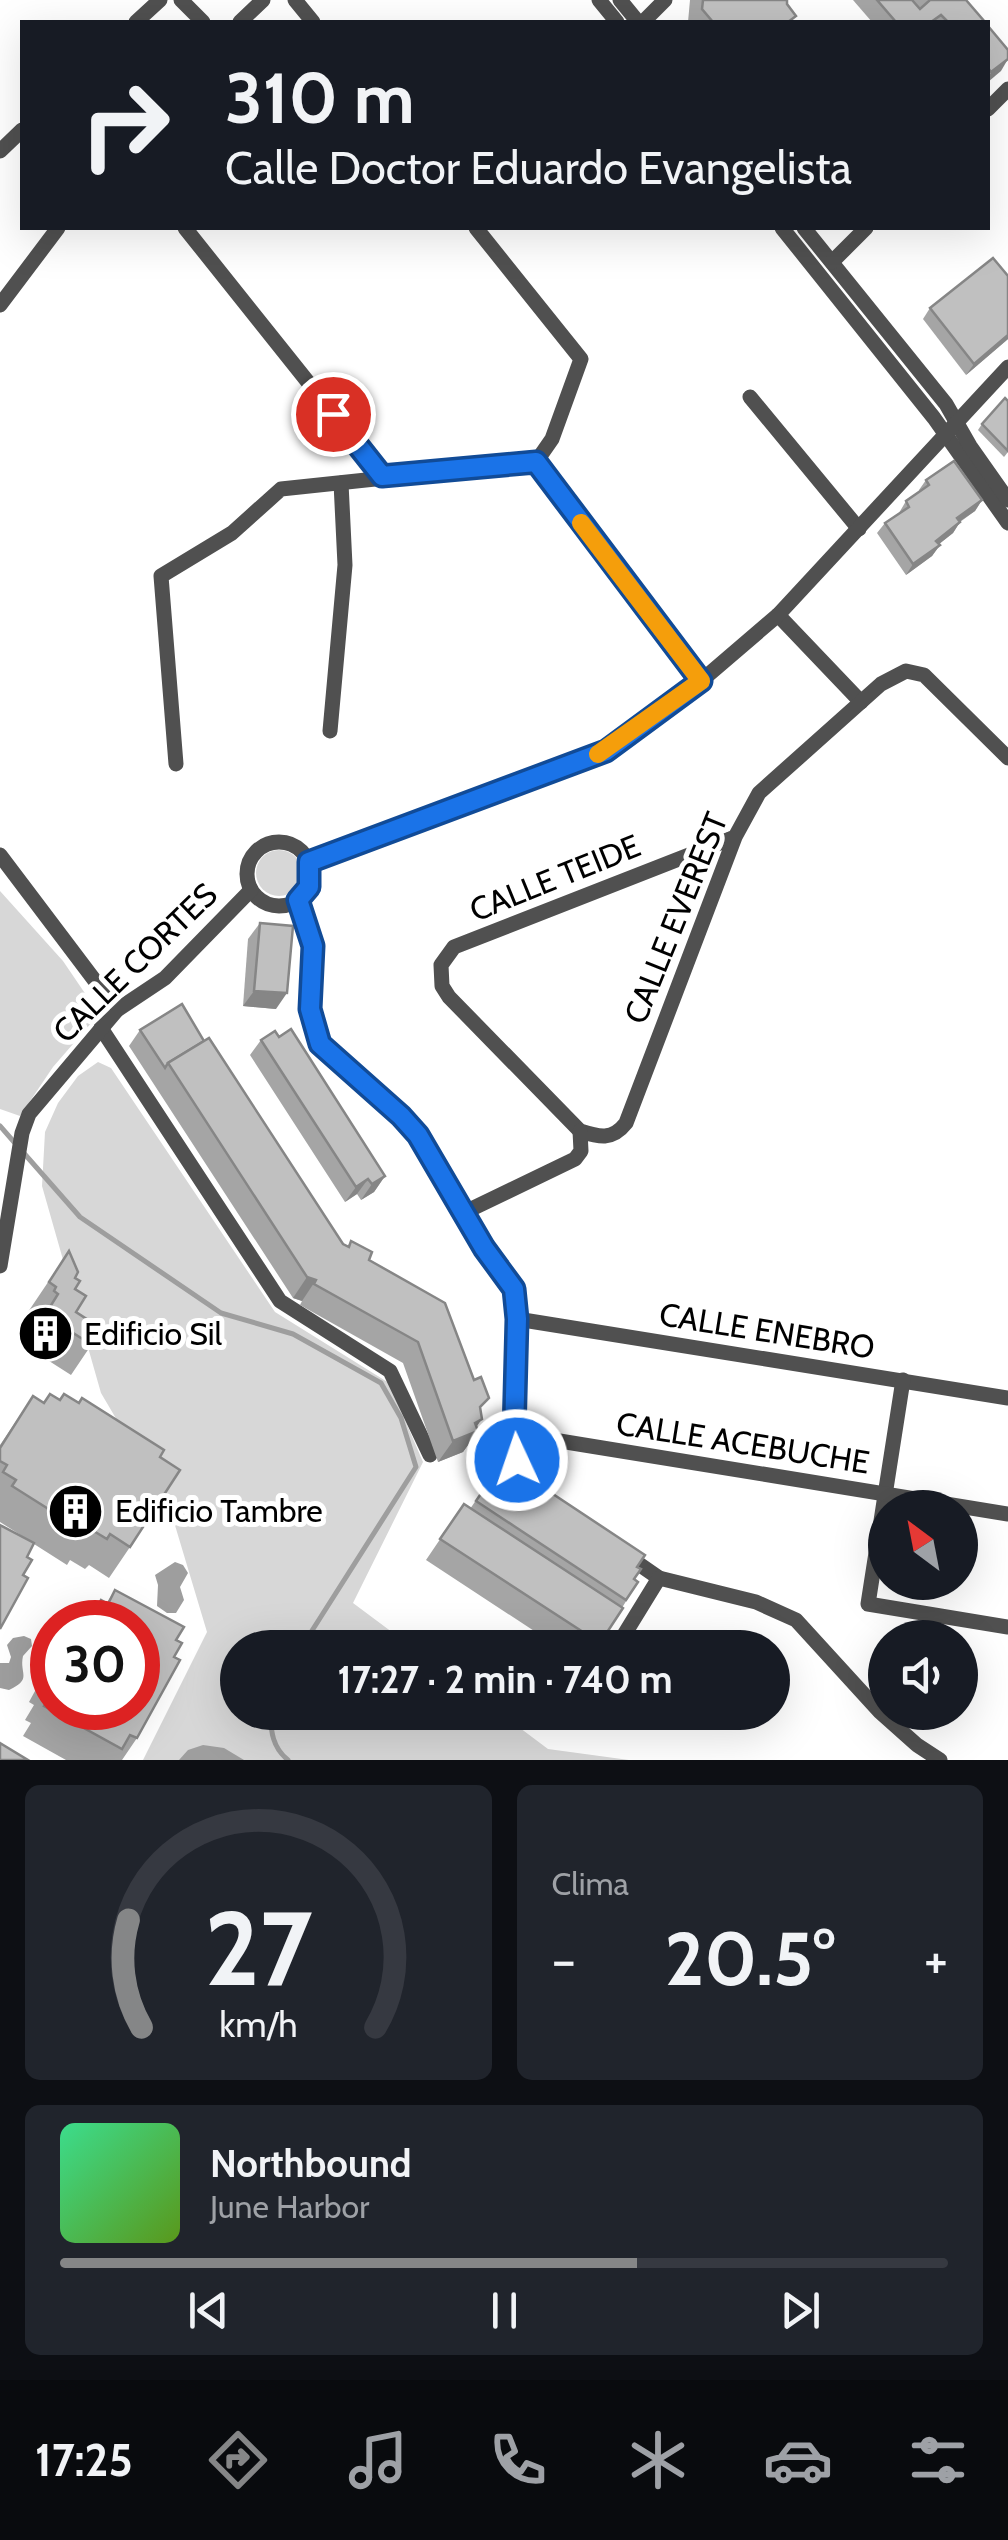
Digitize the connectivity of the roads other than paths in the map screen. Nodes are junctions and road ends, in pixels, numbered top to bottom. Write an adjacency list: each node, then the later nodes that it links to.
1 (160, 0): 8 (street)
2 (181, 0): 9 (street)
3 (263, 0): 10 (street)
4 (295, 0): 11 (street)
5 (599, 0): 12 (street)
6 (620, 0): 13 (street)
7 (665, 0): 14 (street)
8 (138, 20)
9 (201, 20)
10 (242, 20)
11 (311, 20)
12 (615, 20)
13 (638, 20)
14 (642, 20)
15 (1008, 89): 16 (street)
16 (990, 107)
17 (20, 132): 18 (street)
18 (0, 151)
19 (56, 230): 26 (street)
20 (188, 230): 31 (street)
21 (478, 230): 30 (street)
22 (784, 230): 29 (street)
23 (806, 230): 25 (street)
24 (864, 230): 25 (street)
25 (832, 262): 29 (street)
26 (0, 305)
27 (1008, 366): 29 (street)
28 (750, 397): 35 (street)
29 (951, 429): 33 (street); 34 (street); 35 (street)
30 (536, 462): 31 (street); 37 (street)
31 (382, 476): 32 (street)
32 (341, 483): 39 (street); 41 (street)
33 (1008, 500)
34 (1008, 523)
35 (859, 529): 36 (street)
36 (778, 615): 37 (street); 38 (street)
37 (701, 681): 44 (street)
38 (861, 702): 40 (street, CALLE EVEREST); 42 (street, CALLE EVEREST)
39 (330, 731)
40 (1008, 758)
41 (176, 764)
42 (734, 837): 49 (street, CALLE EVEREST); 49 (street, CALLE TEIDE)
43 (0, 855): 47 (street)
44 (309, 862): 45 (street); 46 (street)
45 (251, 890): 46 (street); 47 (street, CALLE CORTES)
46 (298, 900): 50 (street)
47 (117, 1010): 48 (street, CALLE CORTES)
48 (101, 1028): 51 (street, CALLE CORTES); 56 (street)
49 (580, 1131): 50 (street)
50 (463, 1213): 52 (street)
51 (0, 1266)
52 (517, 1319): 53 (street, CALLE ENEBRO); 59 (street)
53 (903, 1380): 54 (street, CALLE ENEBRO); 57 (street)
54 (1008, 1398)
55 (529, 1436): 58 (street, CALLE ACEBUCHE)
56 (430, 1455)
57 (887, 1490)
58 (868, 1491)
59 (546, 1498)
60 (978, 1509): 61 (street, CALLE ACEBUCHE)
61 (1008, 1514)
62 (610, 1544): 63 (street)
63 (659, 1578): 66 (street); 67 (street)
64 (869, 1600): 65 (street)
65 (1008, 1627)
66 (627, 1630)
67 (940, 1760)

